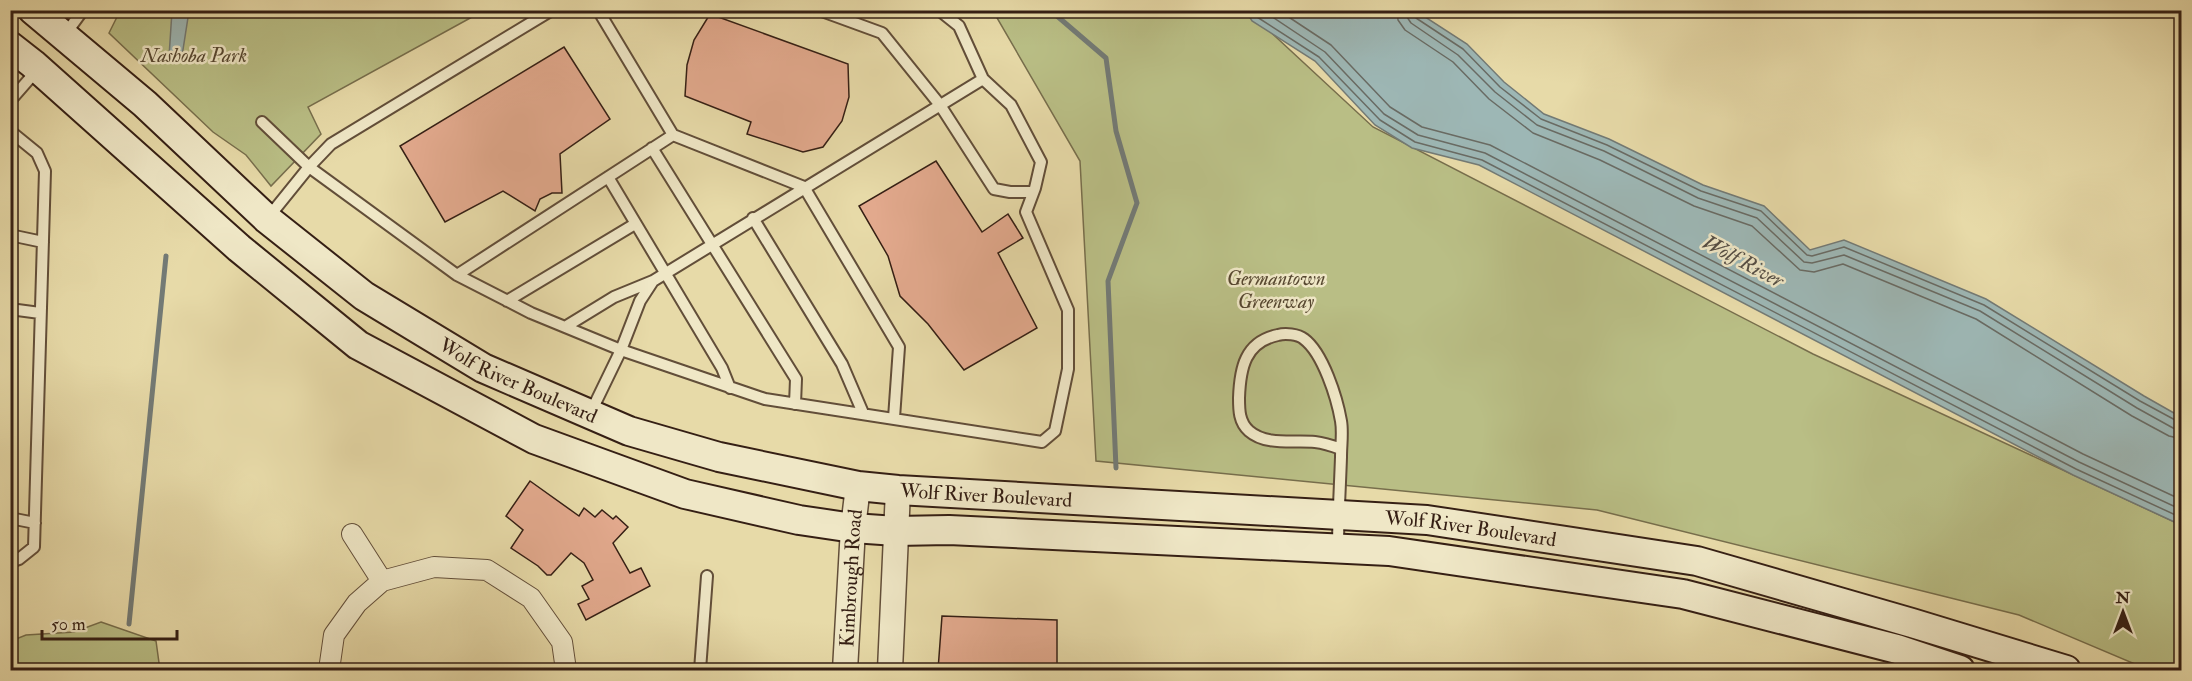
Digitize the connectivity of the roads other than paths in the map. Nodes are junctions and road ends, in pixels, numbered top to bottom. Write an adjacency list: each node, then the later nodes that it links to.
1 (33, 10): 7 (main road, Wolf River Boulevard)
2 (83, 10): 7 (lane)
3 (552, 10): 17 (lane)
4 (598, 10): 15 (lane)
5 (819, 10): 12 (lane)
6 (939, 10): 10 (lane)
7 (64, 36): 22 (main road, Wolf River Boulevard)
8 (10, 46): 9 (main road, Wolf River Boulevard)
9 (38, 68): 11 (lane); 46 (main road, Wolf River Boulevard)
10 (983, 79): 12 (lane); 20 (lane)
11 (10, 101)
12 (940, 105): 19 (lane); 20 (lane)
13 (262, 122): 17 (lane)
14 (10, 131): 25 (lane)
15 (673, 135): 16 (lane); 19 (lane)
16 (652, 148): 18 (lane); 26 (lane)
17 (309, 166): 22 (lane); 28 (lane)
18 (608, 177): 23 (lane); 28 (lane)
19 (804, 187): 21 (lane); 39 (lane)
20 (1034, 192): 39 (lane)
21 (753, 218): 26 (lane); 37 (lane)
22 (267, 219): 38 (main road, Wolf River Boulevard)
23 (635, 224): 27 (lane); 30 (lane)
24 (10, 235): 25 (lane)
25 (43, 242): 32 (lane)
26 (712, 243): 27 (lane); 36 (lane)
27 (664, 273): 29 (lane); 35 (lane)
28 (457, 275): 30 (lane)
29 (653, 280): 33 (lane); 34 (lane)
30 (507, 301): 33 (lane)
31 (10, 309): 32 (lane)
32 (40, 313): 45 (lane)
33 (565, 327): 34 (lane)
34 (621, 350): 35 (lane); 38 (lane)
35 (730, 388): 36 (lane)
36 (795, 404): 37 (lane)
37 (863, 413): 39 (lane)
38 (590, 414): 41 (main road, Wolf River Boulevard)
39 (894, 418)
40 (1341, 449): 40 (lane); 43 (lane)
41 (858, 486): 42 (main road, Wolf River Boulevard); 46 (street, Kimbrough Road)
42 (898, 490): 43 (main road, Wolf River Boulevard); 47 (street, Kimbrough Road)
43 (1338, 515): 49 (lane); 59 (main road, Wolf River Boulevard)
44 (10, 518): 45 (lane)
45 (34, 523): 50 (lane)
46 (853, 528): 47 (main road, Wolf River Boulevard); 56 (street, Kimbrough Road)
47 (896, 531): 49 (main road, Wolf River Boulevard); 57 (street, Kimbrough Road)
48 (352, 534): 52 (street)
49 (1338, 548): 58 (main road, Wolf River Boulevard)
50 (10, 562)
51 (707, 576): 55 (lane)
52 (382, 581): 53 (street); 54 (street)
53 (329, 670)
54 (566, 670)
55 (700, 670)
56 (845, 670)
57 (890, 670)
58 (1960, 670)
59 (2066, 670)

